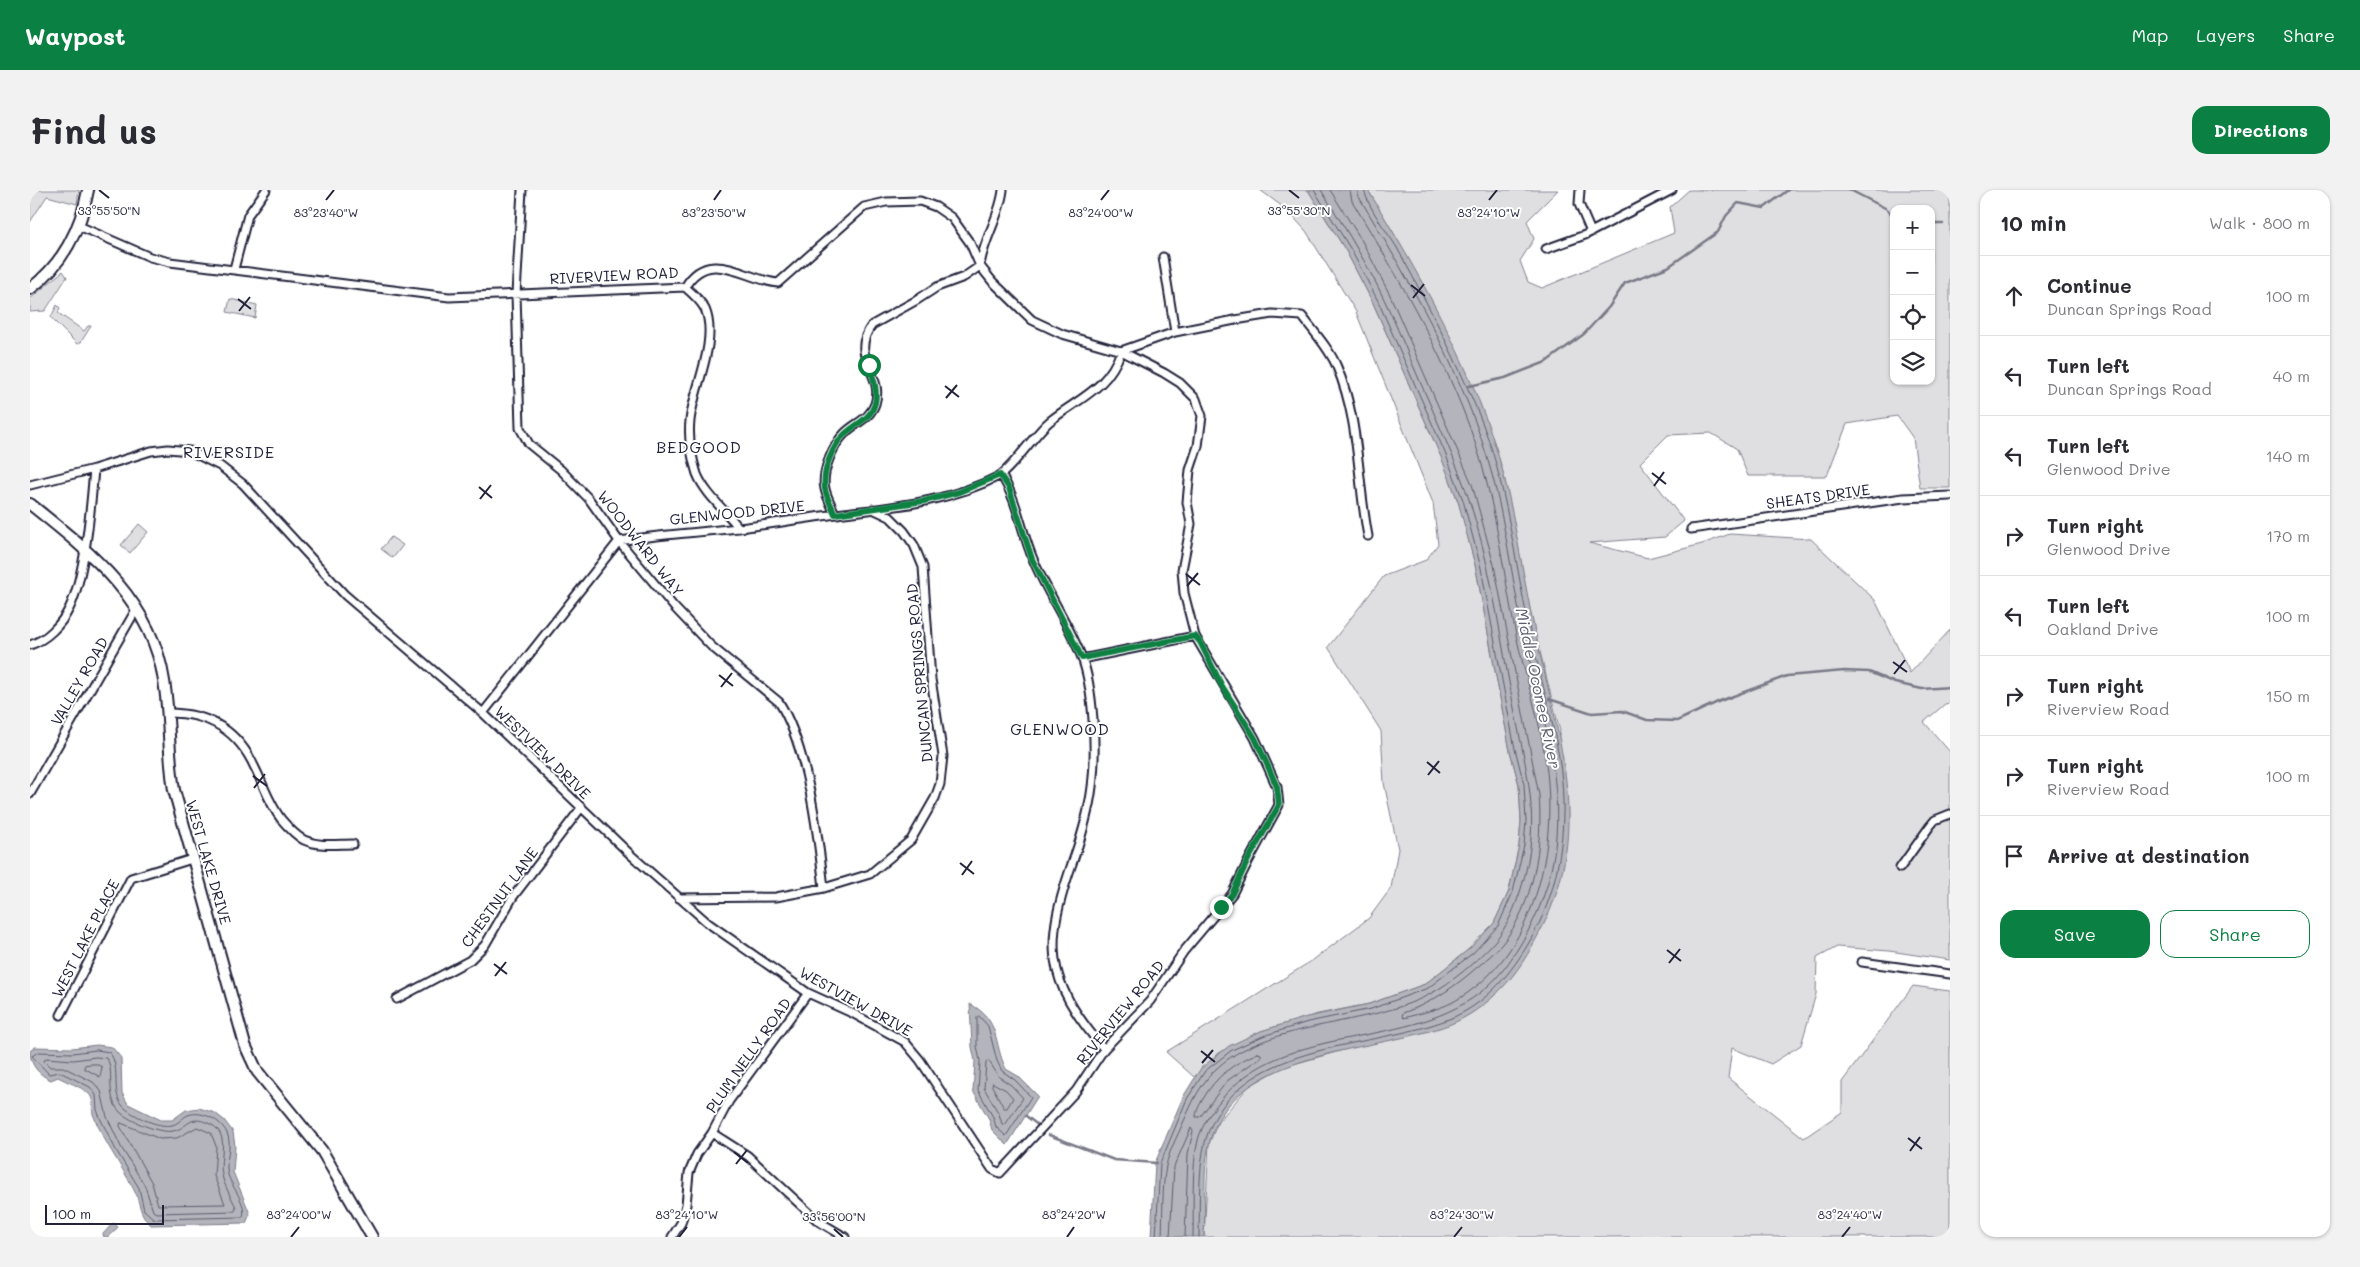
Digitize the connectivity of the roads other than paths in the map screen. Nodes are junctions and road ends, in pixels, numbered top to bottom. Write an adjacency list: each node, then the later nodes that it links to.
1 (88, 190): 7 (main road)
2 (266, 190): 12 (street)
3 (522, 190): 15 (street, WOODWARD WAY)
4 (1003, 190): 11 (street)
5 (1580, 190): 8 (street)
6 (1672, 190): 8 (street)
7 (79, 226): 12 (street, RIVERVIEW ROAD); 14 (main road)
8 (1591, 232): 9 (street)
9 (1546, 249)
10 (1163, 257): 16 (street)
11 (980, 266): 13 (street, RIVERVIEW ROAD); 17 (street, RIVERVIEW ROAD); 24 (street)
12 (234, 269): 15 (street, RIVERVIEW ROAD)
13 (685, 286): 15 (street, RIVERVIEW ROAD); 25 (street)
14 (30, 290)
15 (516, 294): 28 (street, WOODWARD WAY)
16 (1175, 332): 17 (street); 27 (street)
17 (1121, 351): 19 (street); 31 (street, RIVERVIEW ROAD)
18 (94, 469): 20 (street, WESTVIEW DRIVE); 29 (street); 35 (street, WESTVIEW DRIVE)
19 (1000, 475): 23 (street, GLENWOOD DRIVE); 33 (street)
20 (30, 485)
21 (1950, 496): 26 (street, SHEATS DRIVE)
22 (30, 504): 29 (main road, WEST LAKE DRIVE)
23 (873, 509): 24 (street, GLENWOOD DRIVE); 42 (street, DUNCAN SPRINGS ROAD)
24 (835, 514): 25 (street, GLENWOOD DRIVE)
25 (739, 528): 28 (street, GLENWOOD DRIVE)
26 (1691, 529)
27 (1368, 536)
28 (619, 541): 35 (street); 42 (street, WOODWARD WAY)
29 (84, 548): 30 (main road, WEST LAKE DRIVE); 32 (street)
30 (137, 608): 34 (main road, WEST LAKE DRIVE); 36 (street, VALLEY ROAD)
31 (1195, 636): 33 (street); 49 (street, RIVERVIEW ROAD)
32 (30, 645)
33 (1082, 658): 49 (street)
34 (168, 713): 39 (street); 40 (main road, WEST LAKE DRIVE)
35 (483, 714): 37 (street, WESTVIEW DRIVE)
36 (30, 794)
37 (581, 808): 43 (street, WESTVIEW DRIVE); 47 (street, CHESTNUT LANE)
38 (1950, 814): 41 (street)
39 (353, 844)
40 (192, 859): 48 (street, WEST LAKE PLACE); 52 (main road, WEST LAKE DRIVE)
41 (1900, 868)
42 (824, 888): 43 (street, DUNCAN SPRINGS ROAD)
43 (679, 898): 46 (street, WESTVIEW DRIVE)
44 (1862, 962): 45 (street)
45 (1950, 974)
46 (808, 993): 50 (street, PLUM NELLY ROAD); 51 (street, WESTVIEW DRIVE)
47 (397, 999)
48 (61, 1015)
49 (1104, 1049): 51 (street, RIVERVIEW ROAD)
50 (712, 1133): 53 (street, PLUM NELLY ROAD); 54 (street, PLUM NELLY ROAD)
51 (1000, 1173)
52 (372, 1237)
53 (672, 1237)
54 (845, 1237)

